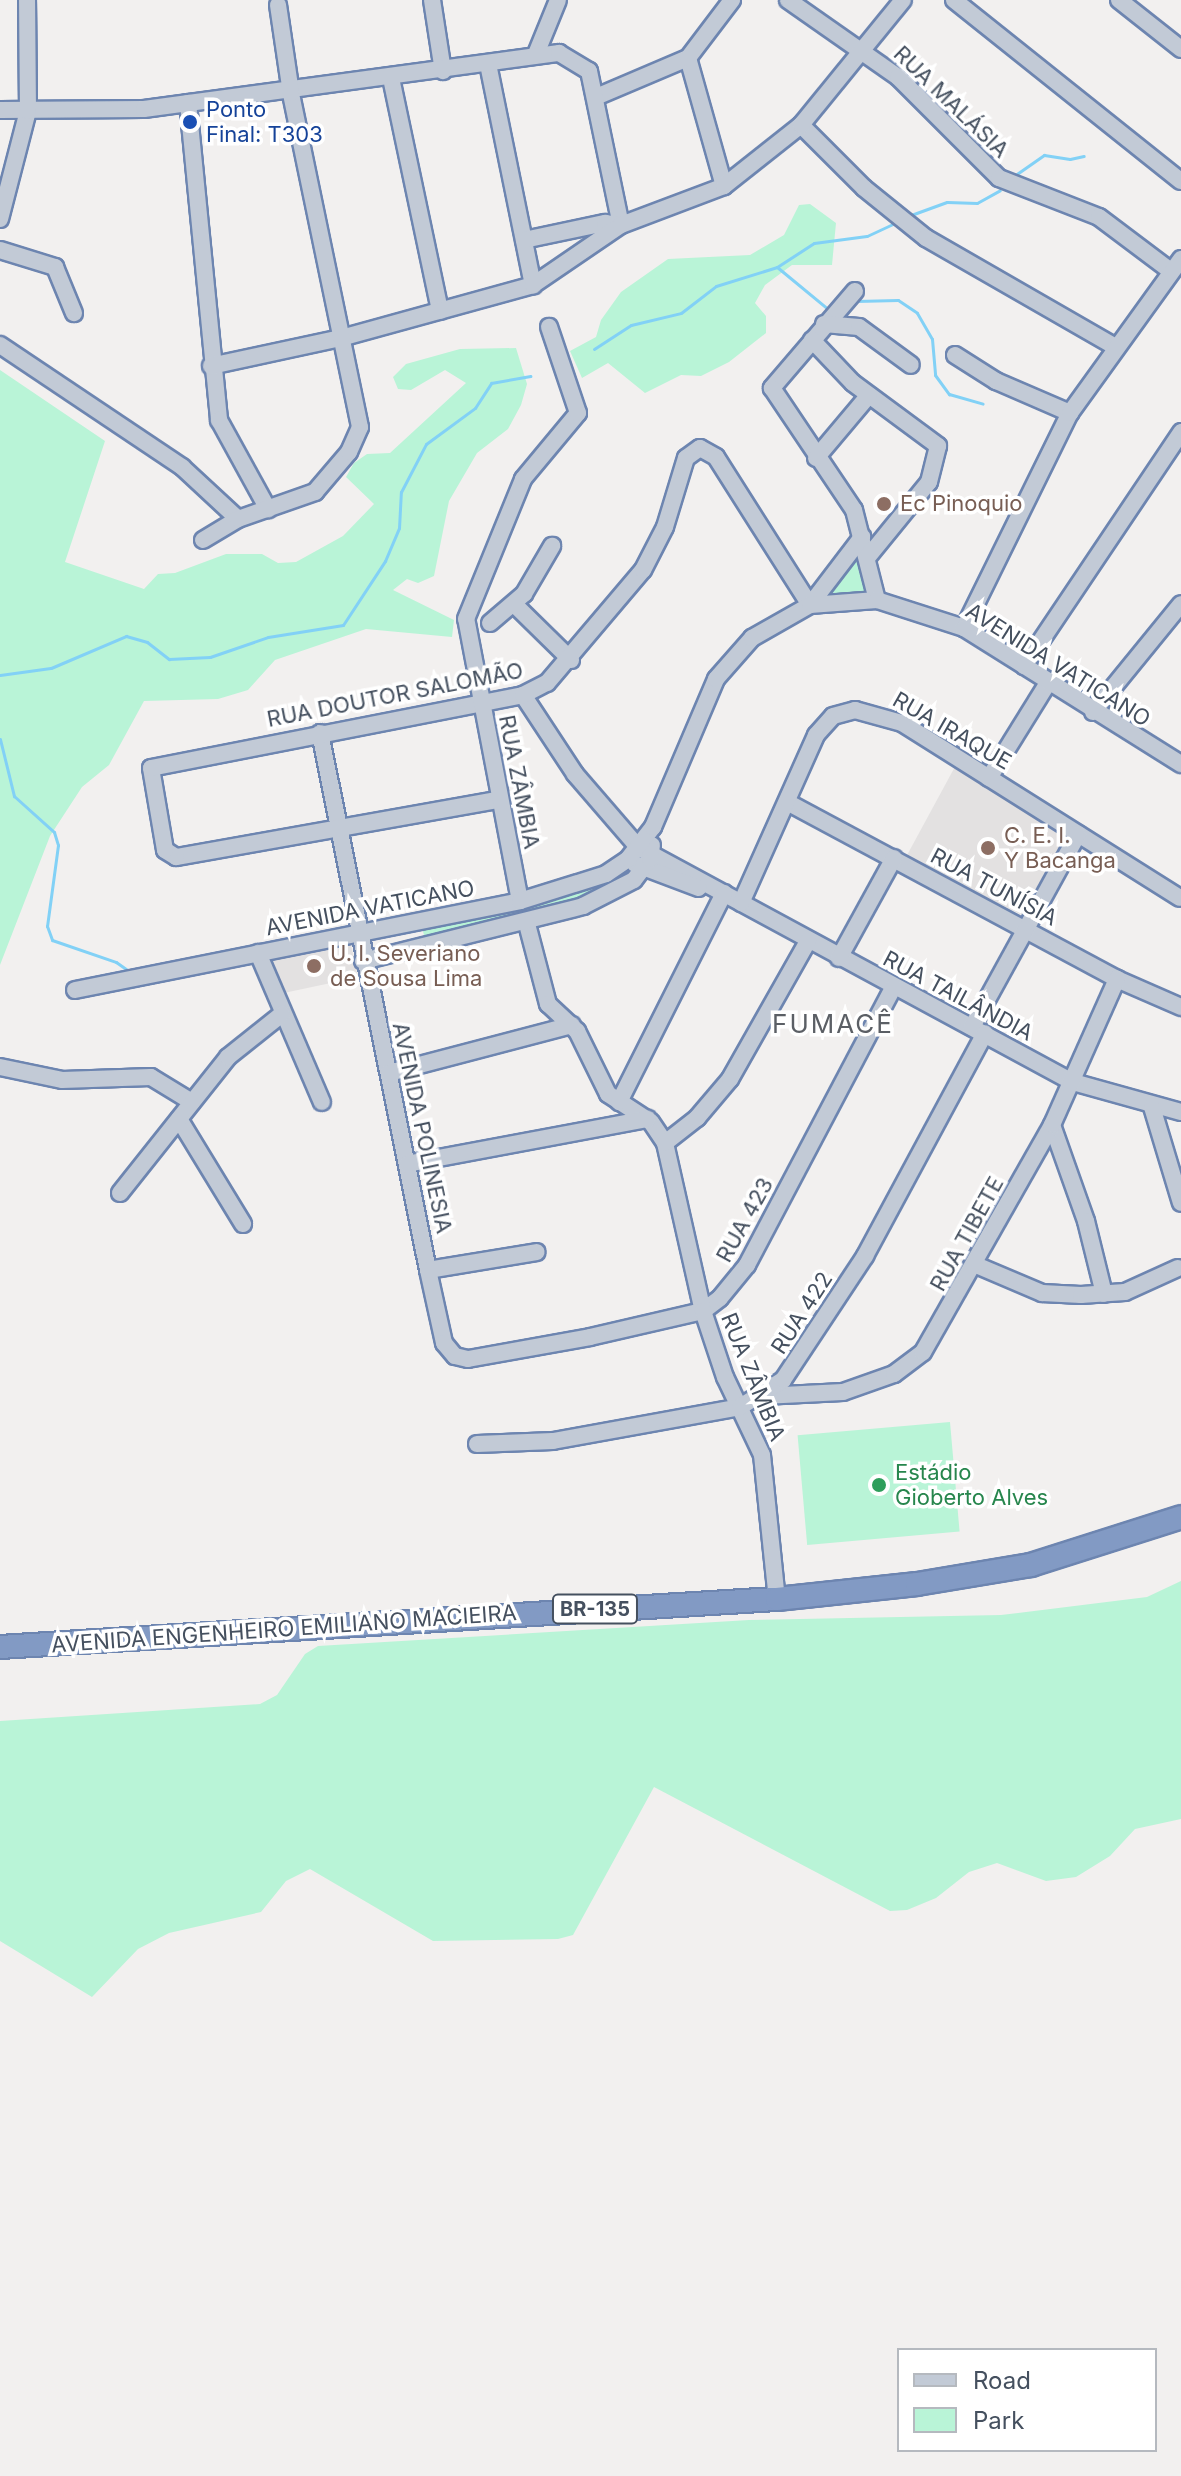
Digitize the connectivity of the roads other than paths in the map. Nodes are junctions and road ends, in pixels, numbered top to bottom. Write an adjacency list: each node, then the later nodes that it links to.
1 (27, 0): 21 (street)
2 (432, 0): 15 (street)
3 (558, 0): 12 (street)
4 (732, 0): 13 (street)
5 (788, 0): 11 (street, RUA MALÁSIA)
6 (903, 0): 11 (street)
7 (954, 0): 23 (street)
8 (1119, 0): 10 (street)
9 (278, 5): 17 (street)
10 (1181, 49)
11 (862, 50): 22 (street); 29 (street, RUA MALÁSIA)
12 (536, 54): 14 (street); 18 (street)
13 (688, 58): 18 (street); 24 (street)
14 (488, 64): 15 (street); 27 (street)
15 (443, 71): 16 (street)
16 (391, 78): 17 (street); 32 (street)
17 (291, 93): 19 (street); 36 (street)
18 (596, 97): 26 (street)
19 (188, 103): 21 (street); 42 (street)
20 (0, 110): 21 (street)
21 (28, 111): 25 (street)
22 (801, 125): 24 (street); 39 (street)
23 (1181, 181)
24 (724, 186): 26 (street)
25 (0, 219)
26 (621, 225): 27 (street); 30 (street)
27 (524, 240): 30 (street)
28 (0, 250): 33 (street)
29 (1176, 265): 39 (street)
30 (533, 285): 32 (street)
31 (855, 291): 34 (street)
32 (440, 311): 36 (street)
33 (74, 313)
34 (824, 324): 37 (street); 41 (street)
35 (549, 327): 63 (street, RUA ZÂMBIA)
36 (341, 338): 42 (street); 47 (street)
37 (812, 340): 43 (street); 46 (street)
38 (0, 345): 48 (street)
39 (1114, 346): 44 (street)
40 (955, 355): 44 (street)
41 (911, 365)
42 (211, 366): 47 (street)
43 (869, 395): 46 (street); 52 (street)
44 (1070, 413): 58 (street)
45 (1181, 432): 60 (street)
46 (816, 458): 49 (street)
47 (268, 509): 48 (street)
48 (238, 519): 50 (street)
49 (862, 537): 52 (street); 56 (street)
50 (203, 540)
51 (552, 546): 54 (street)
52 (867, 558): 53 (street)
53 (877, 600): 56 (street, AVENIDA VATICANO); 58 (street, AVENIDA VATICANO)
54 (514, 604): 57 (street); 59 (street)
55 (1181, 604): 64 (street)
56 (810, 605): 59 (street, RUA DOUTOR SALOMÃO); 72 (street, AVENIDA VATICANO)
57 (490, 623)
58 (964, 628): 60 (street, AVENIDA VATICANO)
59 (571, 660): 62 (street, RUA DOUTOR SALOMÃO)
60 (1024, 666): 61 (street, AVENIDA VATICANO)
61 (1048, 683): 64 (street, AVENIDA VATICANO); 67 (street)
62 (523, 695): 63 (street, RUA DOUTOR SALOMÃO); 72 (street)
63 (481, 702): 65 (street, RUA DOUTOR SALOMÃO); 68 (street, RUA ZÂMBIA)
64 (1093, 712): 66 (street, AVENIDA VATICANO)
65 (320, 733): 70 (street, AVENIDA POLINESIA); 70 (street, RUA DOUTOR SALOMÃO)
66 (1181, 764)
67 (989, 778): 69 (street, RUA IRAQUE); 71 (street, RUA IRAQUE)
68 (497, 800): 70 (street); 77 (street, RUA ZÂMBIA)
69 (787, 802): 73 (street, RUA TUNÍSIA); 78 (street, RUA IRAQUE)
70 (338, 830): 82 (street, AVENIDA POLINESIA)
71 (1078, 834): 76 (street, RUA IRAQUE); 81 (street, RUA 422)
72 (639, 854): 74 (street, AVENIDA VATICANO); 75 (street, RUA TAILÂNDIA); 77 (street, AVENIDA VATICANO)
73 (894, 858): 81 (street, RUA TUNÍSIA); 86 (street)
74 (644, 870): 75 (street, RUA TAILÂNDIA); 79 (street, AVENIDA VATICANO)
75 (724, 893): 78 (street, RUA TAILÂNDIA); 100 (street)
76 (1180, 898)
77 (520, 901): 80 (street, AVENIDA VATICANO)
78 (741, 903): 83 (street, RUA TAILÂNDIA)
79 (527, 924): 85 (street, AVENIDA VATICANO); 93 (street, RUA ZÂMBIA)
80 (394, 927): 82 (street, AVENIDA VATICANO); 85 (street)
81 (1025, 929): 88 (street, RUA TUNÍSIA); 94 (street, RUA 422)
82 (358, 935): 84 (street, AVENIDA VATICANO); 87 (street, AVENIDA POLINESIA)
83 (808, 941): 86 (street, RUA TAILÂNDIA); 106 (street)
84 (258, 953): 90 (street, AVENIDA VATICANO); 92 (street)
85 (399, 953): 87 (street, AVENIDA VATICANO)
86 (839, 958): 89 (street, RUA TAILÂNDIA)
87 (363, 961): 96 (street, AVENIDA POLINESIA)
88 (1117, 979): 91 (street, RUA TUNÍSIA); 97 (street, RUA TIBETE)
89 (894, 986): 94 (street, RUA TAILÂNDIA); 116 (street, RUA 423)
90 (75, 990)
91 (1181, 1007)
92 (282, 1014): 98 (street); 99 (street)
93 (572, 1025): 96 (street); 100 (street, RUA ZÂMBIA)
94 (978, 1030): 97 (street, RUA TAILÂNDIA); 118 (street, RUA 422)
95 (0, 1067): 98 (street)
96 (389, 1073): 107 (street, AVENIDA POLINESIA)
97 (1073, 1082): 101 (street, RUA TAILÂNDIA); 105 (street, RUA TIBETE)
98 (192, 1102): 103 (street)
99 (322, 1102)
100 (619, 1102): 104 (street, RUA ZÂMBIA)
101 (1152, 1107): 102 (street, RUA TAILÂNDIA); 109 (street)
102 (1181, 1112)
103 (179, 1119): 108 (street); 110 (street)
104 (648, 1119): 106 (street, RUA ZÂMBIA); 107 (street)
105 (1052, 1125): 112 (street, RUA TIBETE); 115 (street)
106 (665, 1143): 116 (street, RUA ZÂMBIA)
107 (407, 1164): 114 (street, AVENIDA POLINESIA)
108 (120, 1193)
109 (1181, 1203)
110 (243, 1224)
111 (537, 1252): 114 (street)
112 (976, 1265): 115 (street); 118 (street, RUA TIBETE)
113 (1178, 1268): 115 (street)
114 (428, 1270): 117 (street, AVENIDA POLINESIA)
115 (1104, 1294)
116 (703, 1311): 117 (street, RUA 423); 119 (street, RUA ZÂMBIA)
117 (444, 1343)
118 (763, 1396): 119 (street, RUA 422)
119 (740, 1407): 120 (street, RUA 422); 122 (street, RUA ZÂMBIA)
120 (477, 1444)
121 (1181, 1517): 122 (highway, AVENIDA ENGENHEIRO EMILIANO MACIEIRA / BR-135)
122 (777, 1599): 123 (highway, AVENIDA ENGENHEIRO EMILIANO MACIEIRA / BR-135)
123 (0, 1647)

